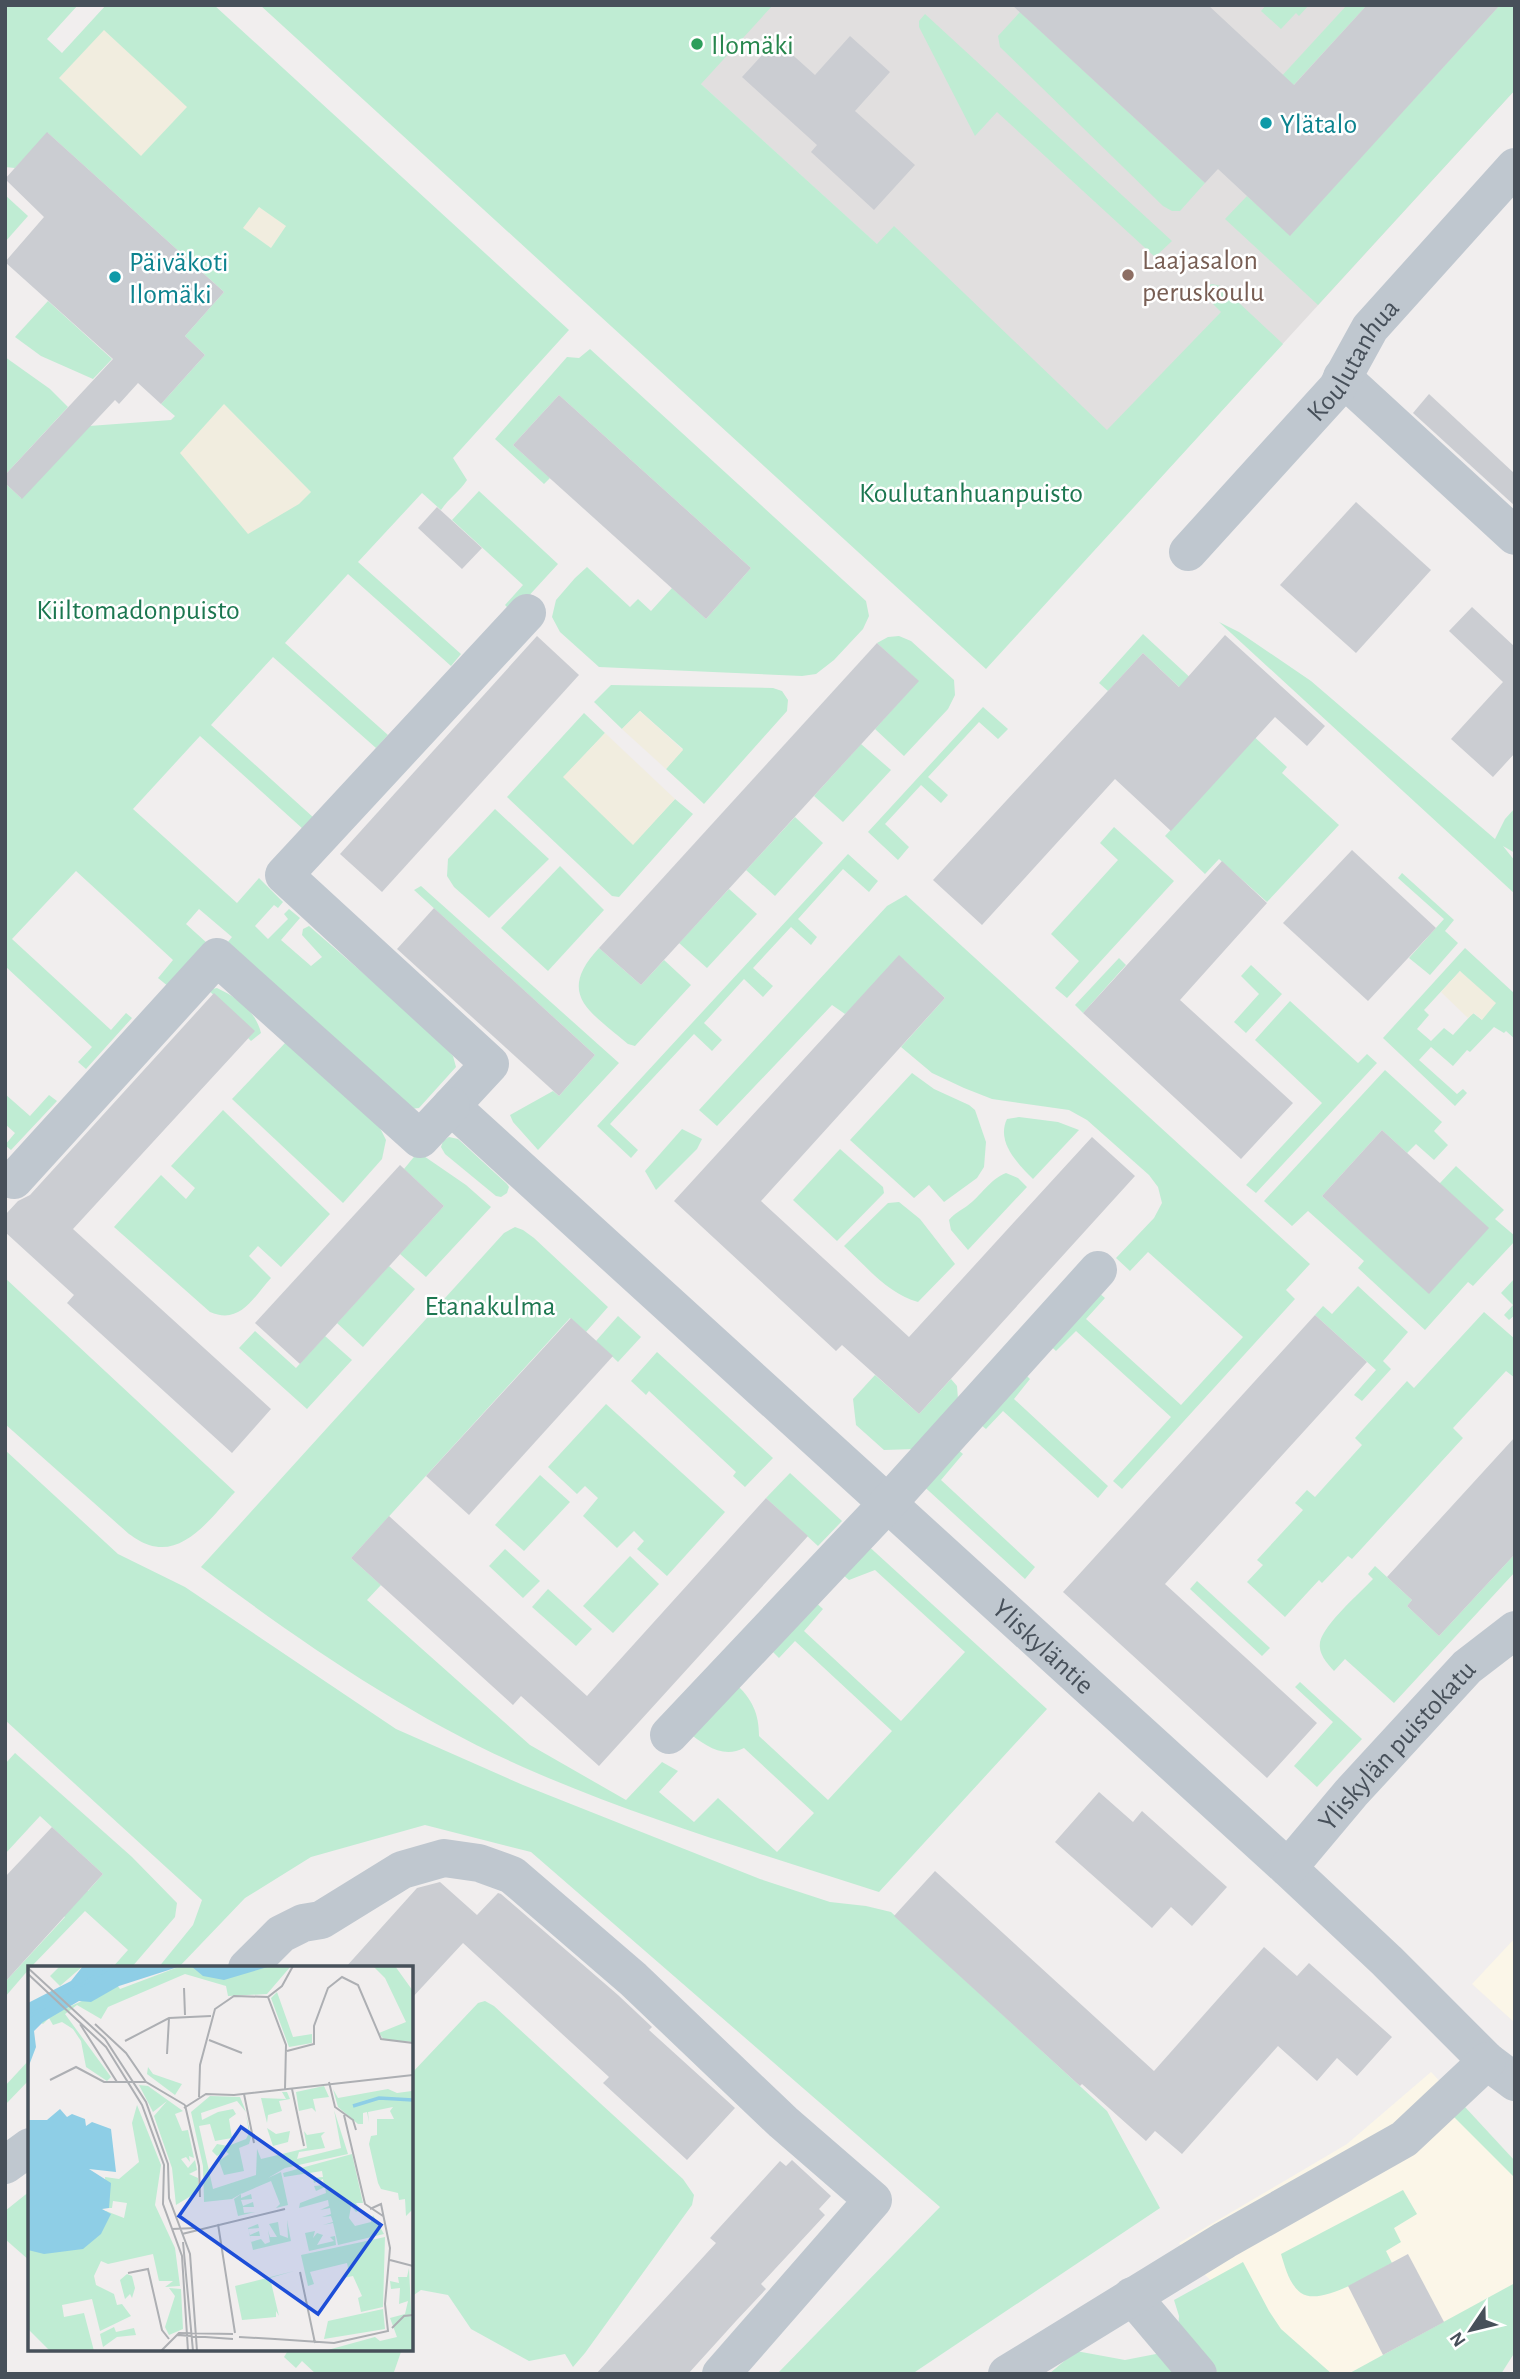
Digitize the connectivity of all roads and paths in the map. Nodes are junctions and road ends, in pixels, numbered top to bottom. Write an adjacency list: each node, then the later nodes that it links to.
1 (1515, 167): 2 (street, Koulutanhua)
2 (1342, 377): 3 (street); 4 (street, Koulutanhua)
3 (1515, 536)
4 (1188, 552)
5 (527, 613): 6 (street)
6 (451, 1106): 7 (street); 9 (street, Yliskyläntie)
7 (14, 1180)
8 (1098, 1270): 9 (street)
9 (887, 1504): 11 (street); 12 (street, Yliskyläntie)
10 (1515, 1630): 12 (street, Yliskylän puistokatu)
11 (669, 1735)
12 (1288, 1868): 14 (street, Yliskyläntie)
13 (249, 1966): 18 (street)
14 (1504, 2077): 17 (street)
15 (28, 2148): 16 (street)
16 (5, 2165)
17 (1132, 2296): 19 (street); 20 (street)
18 (721, 2374)
19 (1006, 2374)
20 (1198, 2374)

